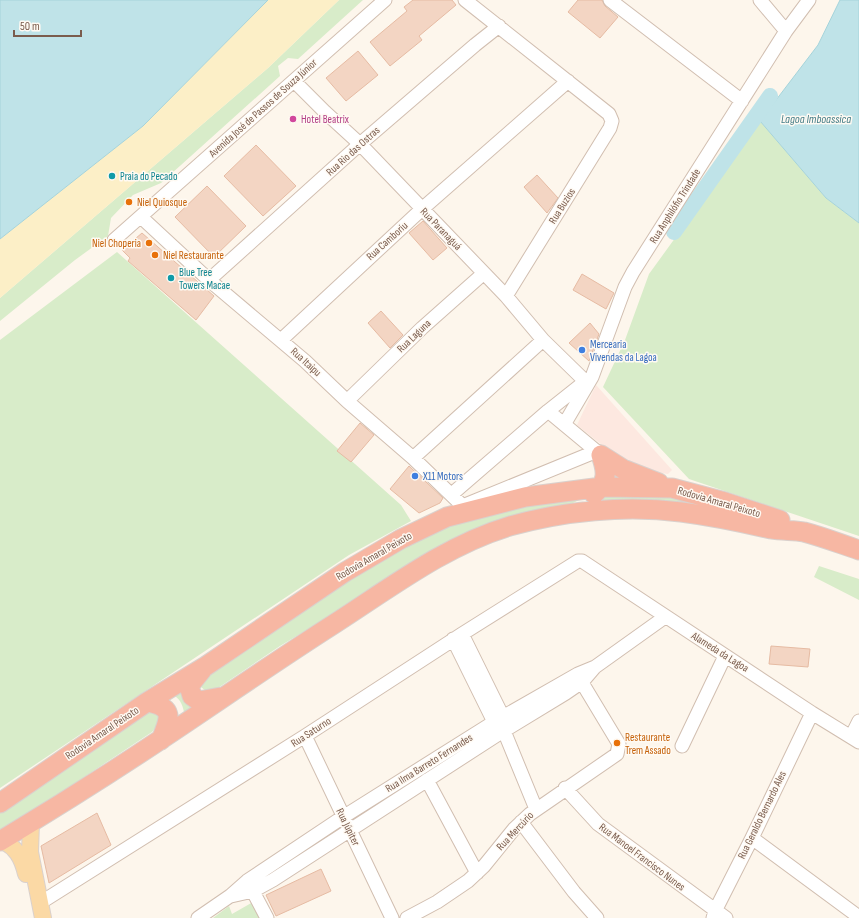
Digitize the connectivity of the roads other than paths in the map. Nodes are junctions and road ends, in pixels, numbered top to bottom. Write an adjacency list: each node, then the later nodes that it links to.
1 (373, 0): 15 (street)
2 (386, 0): 9 (street, Avenida José de Passos de Souza Júnior)
3 (465, 0): 7 (street)
4 (610, 0): 11 (street)
5 (760, 0): 8 (street)
6 (809, 0): 8 (street, Rua Anphilófio Trindade)
7 (499, 26): 10 (street); 12 (street, Rua Rio das Ostras)
8 (786, 32): 11 (street, Rua Anphilófio Trindade)
9 (294, 81): 12 (street, Rua Paranaguá); 14 (street, Avenida José de Passos de Souza Júnior)
10 (568, 81): 13 (street, Rua Camboriu); 19 (street, Rua Buzios)
11 (742, 101): 22 (street, Rua Anphilófio Trindade)
12 (360, 144): 13 (street, Rua Paranaguá); 18 (street, Rua Rio das Ostras)
13 (422, 209): 17 (street, Rua Paranaguá); 20 (street, Rua Camboriu)
14 (141, 217): 16 (street, Avenida José de Passos de Souza Júnior); 18 (street, Rua Itaipu)
15 (120, 224)
16 (114, 240)
17 (484, 273): 19 (street, Rua Paranaguá); 23 (street, Rua Laguna)
18 (209, 280): 20 (street, Rua Itaipu)
19 (506, 296): 21 (street, Rua Paranaguá)
20 (281, 340): 23 (street, Rua Itaipu)
21 (543, 340): 22 (street, Rua Paranaguá); 27 (street)
22 (588, 379): 24 (street); 25 (street, Rua Anphilófio Trindade)
23 (347, 401): 27 (street, Rua Itaipu)
24 (548, 411): 25 (street); 30 (street)
25 (565, 423): 26 (street)
26 (599, 453): 28 (highway); 29 (highway); 31 (street)
27 (413, 458): 30 (street, Rua Itaipu)
28 (602, 487): 29 (highway, Rodovia Amaral Peixoto); 31 (highway, Rodovia Amaral Peixoto); 32 (highway)
29 (672, 488): 33 (highway, Rodovia Amaral Peixoto)
30 (452, 494): 31 (street, Rua Itaipu)
31 (465, 508): 39 (highway, Rodovia Amaral Peixoto)
32 (544, 518): 33 (highway, Rodovia Amaral Peixoto); 41 (highway, Rodovia Amaral Peixoto)
33 (802, 532): 34 (highway, Rodovia Amaral Peixoto)
34 (859, 550)
35 (582, 561): 36 (street, Alameda da Lagoa); 37 (street, Rua Saturno)
36 (664, 616): 38 (street, Alameda da Lagoa); 40 (street, Rua Ilma Barreto Fernandes)
37 (458, 636): 45 (street); 46 (street, Rua Saturno)
38 (725, 656): 43 (street, Alameda da Lagoa); 49 (street)
39 (206, 666): 41 (highway); 42 (highway, Rodovia Amaral Peixoto)
40 (580, 678): 45 (street, Rua Ilma Barreto Fernandes); 51 (street, Rua Mercúrio)
41 (224, 697): 48 (highway, Rodovia Amaral Peixoto)
42 (147, 702): 48 (highway); 52 (highway, Rodovia Amaral Peixoto)
43 (812, 713): 47 (street, Alameda da Lagoa); 57 (street, Rua Geraldo Bernardo Ales)
44 (859, 721): 47 (street)
45 (500, 726): 50 (street, Rua Ilma Barreto Fernandes); 53 (street); 54 (street, Rua Ilma Barreto Fernandes)
46 (305, 736): 54 (street, Rua Júpiter); 61 (street, Rua Saturno)
47 (855, 739)
48 (161, 740): 55 (highway, Rodovia Amaral Peixoto)
49 (682, 746)
50 (427, 780): 56 (street, Rua Ilma Barreto Fernandes); 59 (street)
51 (565, 788): 53 (street, Rua Mercúrio); 62 (street, Rua Manoel Francisco Nunes)
52 (0, 804)
53 (529, 815): 59 (street, Rua Mercúrio); 68 (street)
54 (343, 817): 56 (street, Rua Júpiter); 60 (street, Rua Ilma Barreto Fernandes)
55 (31, 823): 58 (highway, Rodovia Amaral Peixoto); 61 (main road)
56 (349, 830): 60 (street, Rua Ilma Barreto Fernandes); 66 (street, Rua Júpiter)
57 (752, 838): 62 (street, Rua Geraldo Bernardo Ales); 63 (street)
58 (0, 840): 61 (main road)
59 (477, 873): 67 (street, Rua Mercúrio)
60 (250, 886): 64 (street, Rua Ilma Barreto Fernandes); 65 (street)
61 (39, 913)
62 (718, 916)
63 (859, 917)
64 (198, 918)
65 (267, 918)
66 (392, 918)
67 (407, 918)
68 (597, 918)

